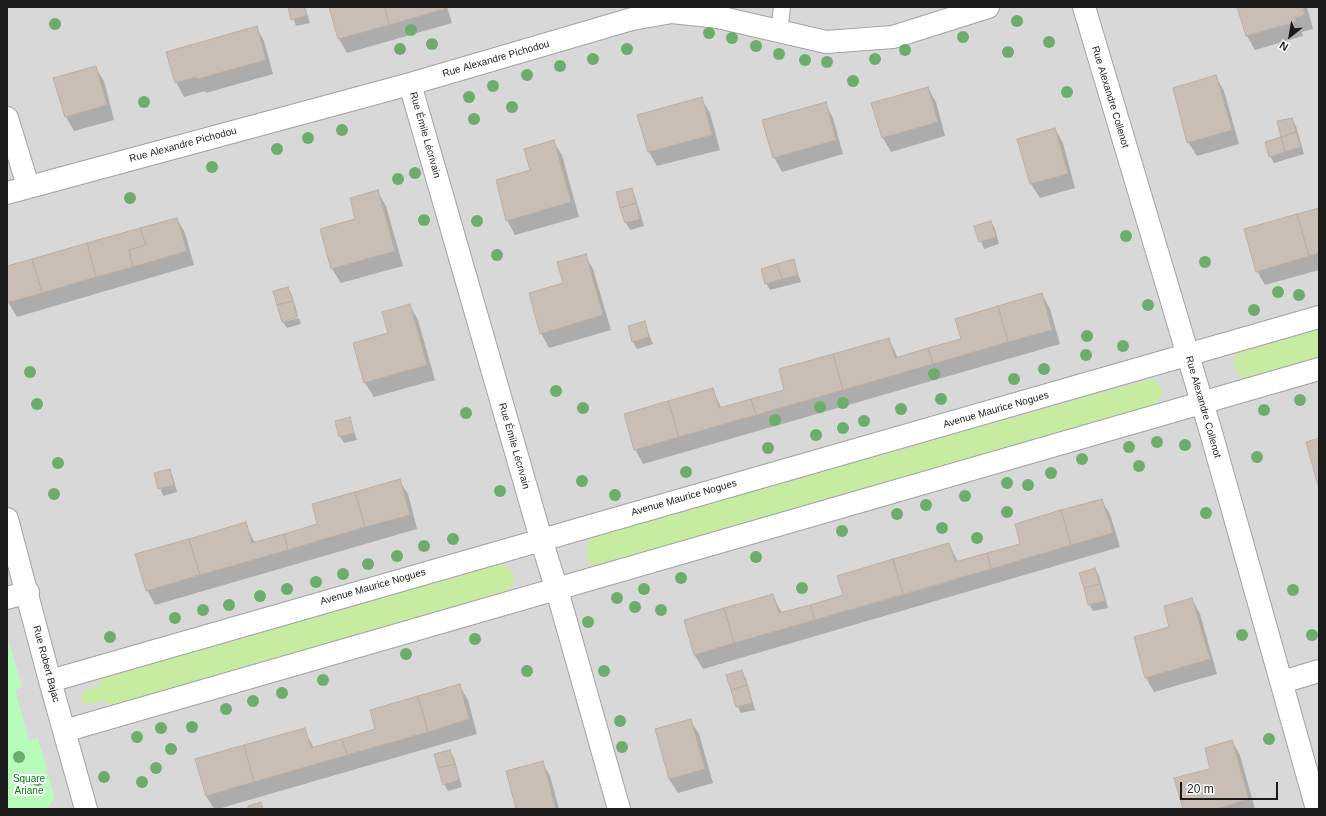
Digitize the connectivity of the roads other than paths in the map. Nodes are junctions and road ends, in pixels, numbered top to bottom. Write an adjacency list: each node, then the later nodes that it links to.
1 (782, 7): 4 (lane)
2 (988, 7): 4 (street, Rue Alexandre Pichodou)
3 (1084, 7): 10 (street, Rue Alexandre Collenot)
4 (779, 32): 5 (street, Rue Alexandre Pichodou)
5 (410, 84): 7 (street, Rue Alexandre Pichodou); 14 (street, Rue Émile Lécrivain)
6 (7, 118): 7 (street)
7 (28, 186): 8 (street, Rue Alexandre Pichodou)
8 (7, 193)
9 (1319, 317): 10 (street, Avenue Maurice Nogues)
10 (1188, 355): 12 (street, Rue Alexandre Collenot); 14 (street, Avenue Maurice Nogues)
11 (1319, 369): 12 (street)
12 (1203, 404): 15 (street); 20 (street, Rue Alexandre Collenot)
13 (7, 519): 16 (street, Rue Robert Bajac)
14 (541, 539): 15 (street, Rue Émile Lécrivain); 19 (street, Avenue Maurice Nogues)
15 (557, 590): 21 (street); 23 (street, Rue Émile Lécrivain)
16 (28, 592): 17 (street); 19 (street, Rue Robert Bajac)
17 (7, 598)
18 (1319, 670): 20 (street)
19 (50, 681): 21 (street, Rue Robert Bajac)
20 (1282, 682): 24 (street, Rue Alexandre Collenot)
21 (64, 731): 22 (street, Rue Robert Bajac)
22 (86, 809)
23 (618, 809)
24 (1317, 809)

